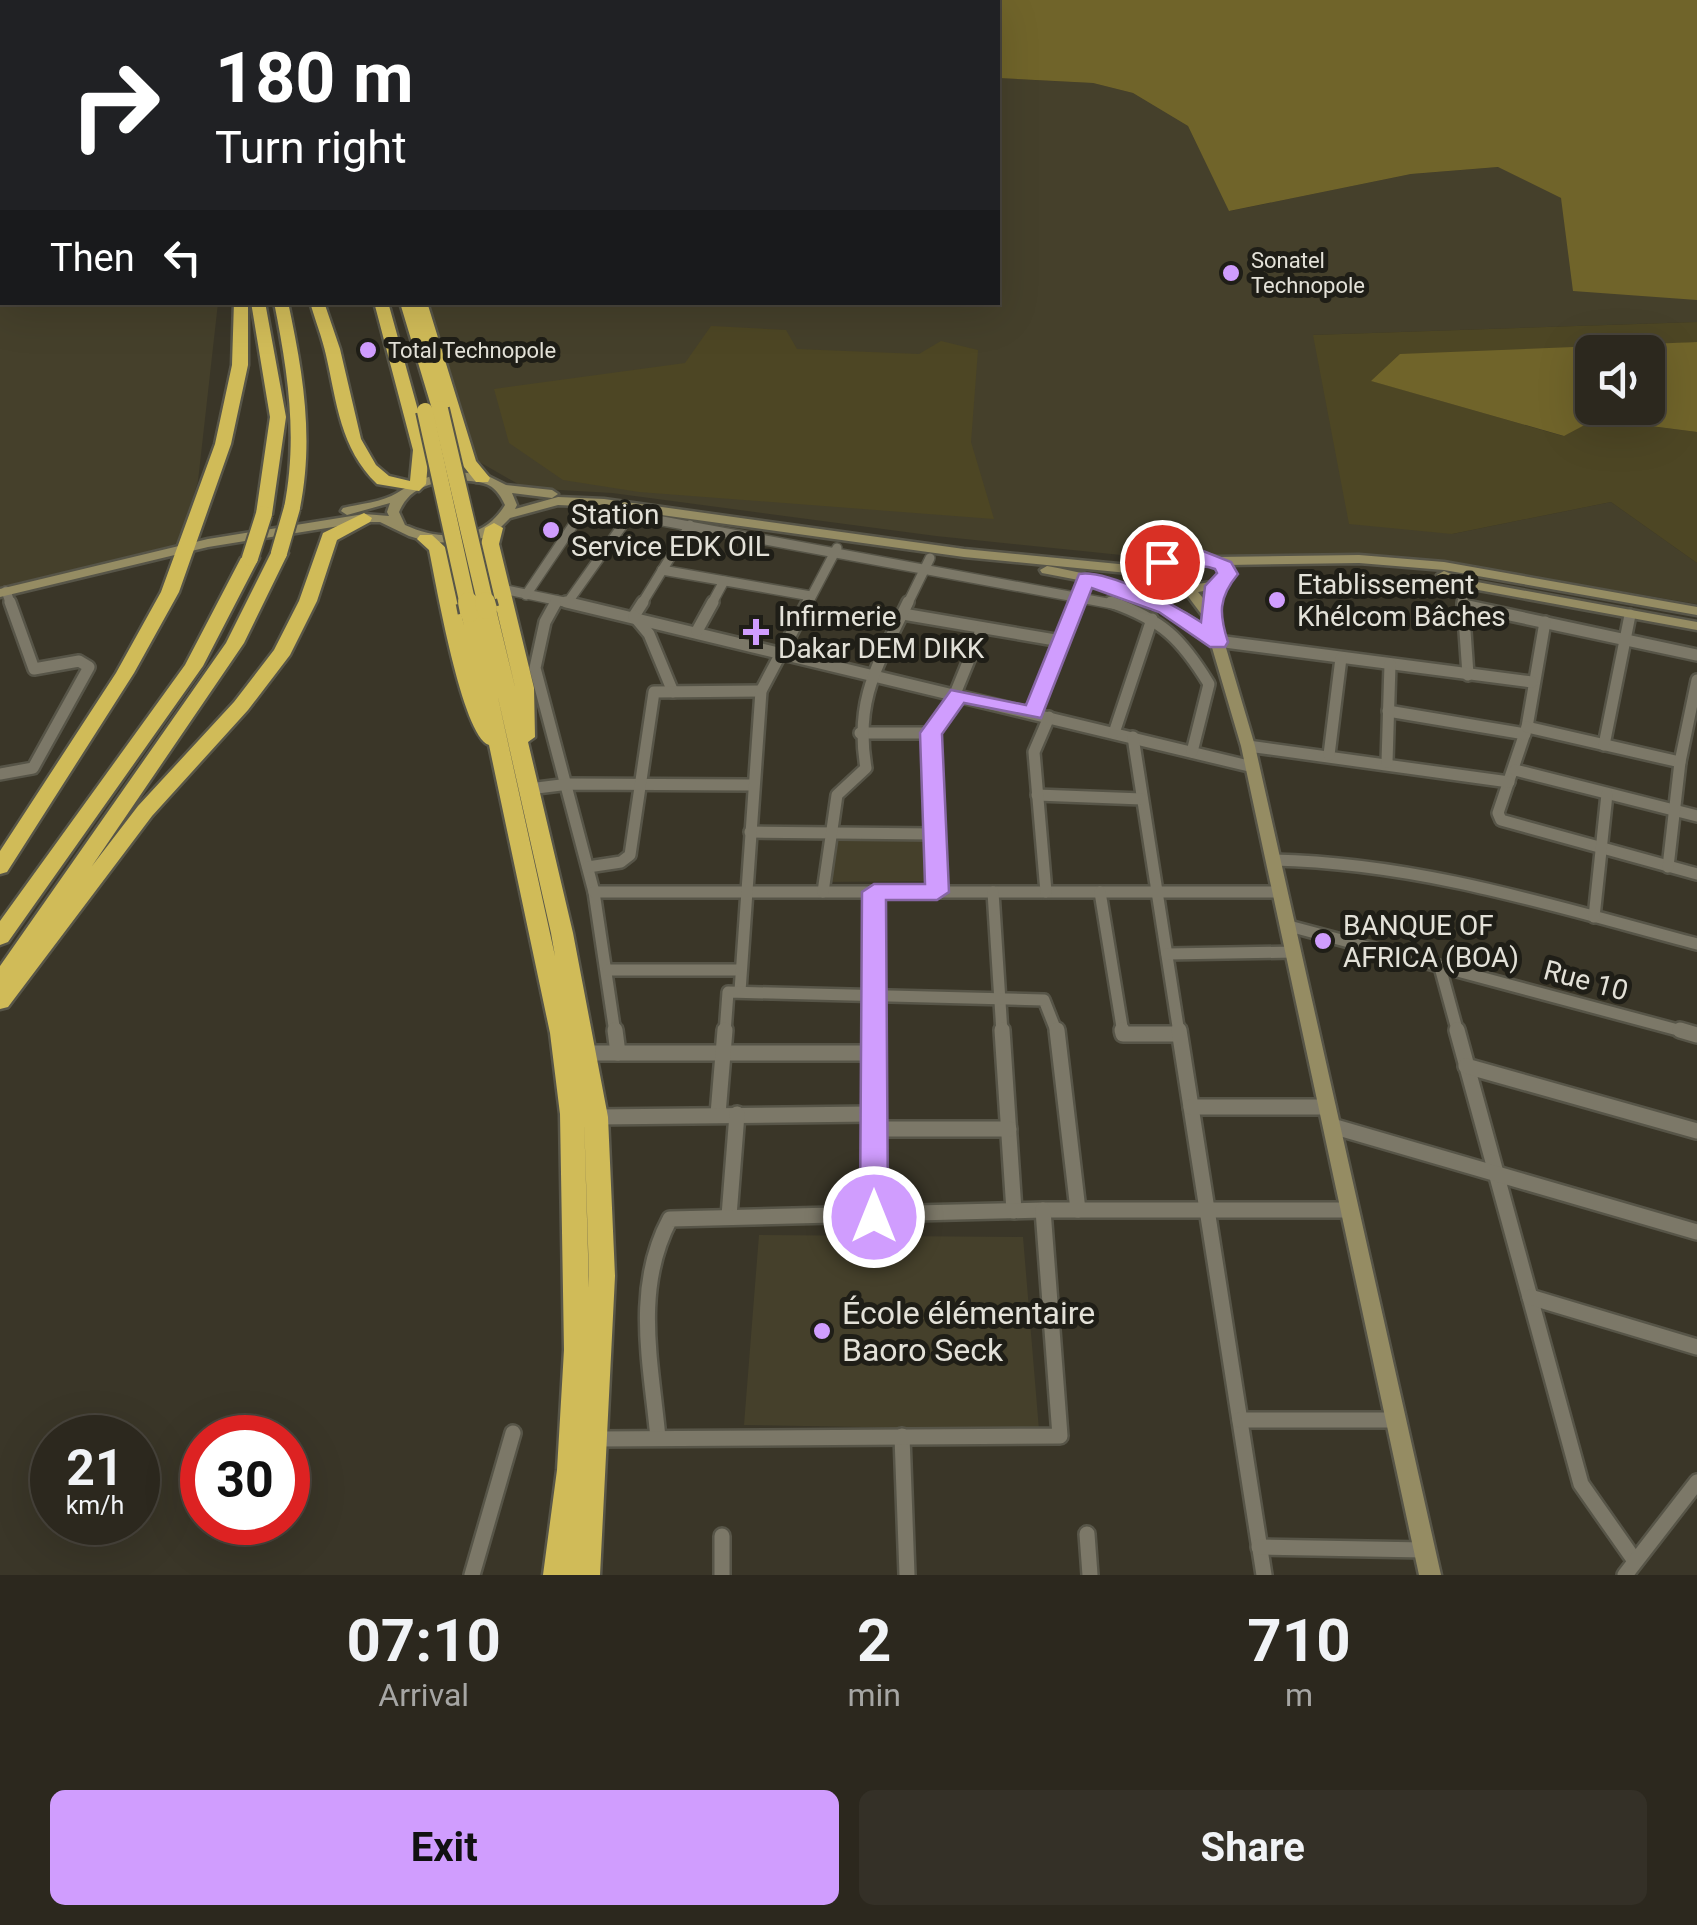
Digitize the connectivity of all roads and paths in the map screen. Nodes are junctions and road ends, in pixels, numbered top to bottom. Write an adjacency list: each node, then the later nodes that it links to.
1 (241, 305): 21 (highway)
2 (259, 305): 113 (highway, bridge)
3 (282, 305): 120 (highway, bridge)
4 (318, 305): 12 (highway)
5 (382, 305): 12 (highway)
6 (391, 305): 9 (highway)
7 (408, 305): 9 (highway)
8 (421, 305): 10 (highway)
9 (432, 410): 83 (highway, bridge)
10 (482, 478): 11 (main road); 12 (main road)
11 (504, 488): 16 (main road); 24 (main road)
12 (410, 489): 18 (main road); 21 (main road)
13 (584, 509): 37 (street)
14 (632, 510): 16 (main road); 17 (street); 20 (main road); 40 (street)
15 (364, 518): 18 (main road); 21 (main road); 124 (highway)
16 (501, 521): 19 (main road); 35 (highway)
17 (690, 525): 20 (street); 26 (street)
18 (400, 527): 19 (main road)
19 (426, 539): 83 (highway)
20 (834, 543): 23 (main road); 25 (main road); 38 (street)
21 (198, 546): 36 (main road); 97 (highway)
22 (1217, 561): 24 (main road); 28 (main road); 42 (main road)
23 (928, 562): 27 (main road); 39 (street); 43 (street)
24 (1176, 562): 32 (main road)
25 (1119, 568): 27 (main road); 32 (main road)
26 (662, 570): 31 (street); 46 (street)
27 (1064, 573): 30 (main road)
28 (1228, 574): 29 (main road); 34 (main road)
29 (1444, 574): 33 (main road); 49 (main road)
30 (1086, 578): 39 (street); 54 (main road)
31 (724, 581): 38 (street); 51 (street)
32 (1181, 582): 34 (main road); 44 (main road)
33 (1462, 583): 41 (street); 45 (main road)
34 (1215, 586): 44 (main road)
35 (502, 589): 37 (street); 83 (highway)
36 (3, 592): 81 (street)
37 (526, 595): 40 (street)
38 (811, 596): 55 (street)
39 (1077, 596): 47 (street); 53 (street)
40 (562, 602): 46 (street); 85 (street)
41 (1463, 605): 48 (street); 60 (street)
42 (1697, 612)
43 (903, 614): 50 (street); 59 (street)
44 (1209, 614): 54 (main road)
45 (1630, 614): 49 (main road); 52 (street)
46 (634, 616): 51 (street); 64 (street)
47 (1152, 619): 72 (street); 76 (street)
48 (1545, 622): 52 (street); 62 (street)
49 (1697, 623)
50 (982, 628): 53 (street); 65 (street)
51 (698, 631): 55 (street)
52 (1624, 639): 56 (street); 74 (street)
53 (1061, 641): 67 (street)
54 (1217, 642): 57 (street); 75 (main road)
55 (781, 652): 59 (street); 63 (street)
56 (1697, 655)
57 (1341, 658): 58 (street); 77 (street)
58 (1390, 664): 60 (street); 66 (street)
59 (874, 675): 65 (street); 70 (street)
60 (1468, 675): 62 (street)
61 (1697, 680): 79 (street)
62 (1532, 682): 69 (street)
63 (762, 691): 64 (street); 86 (street)
64 (673, 692): 84 (street)
65 (957, 694): 67 (street); 71 (street)
66 (1388, 711): 69 (street); 78 (street)
67 (1034, 713): 68 (street)
68 (1049, 717): 72 (street); 88 (street)
69 (1526, 730): 74 (street); 82 (street)
70 (860, 733): 71 (street); 93 (street)
71 (931, 733): 94 (street)
72 (1114, 733): 73 (street)
73 (1133, 738): 76 (street); 89 (street)
74 (1604, 745): 79 (street)
75 (1248, 746): 77 (street); 80 (main road)
76 (1192, 752): 80 (street)
77 (1329, 755): 78 (street)
78 (1387, 762): 82 (street)
79 (1680, 762): 90 (street)
80 (1253, 767): 96 (main road)
81 (0, 774)
82 (1512, 776): 87 (street); 95 (street)
83 (520, 780): 85 (street); 129 (highway); 164 (highway)
84 (641, 783): 85 (street); 86 (street); 98 (street)
85 (569, 784): 98 (street)
86 (752, 785): 92 (street)
87 (1607, 794): 90 (street); 95 (street)
88 (1038, 795): 89 (street); 107 (street)
89 (1142, 799): 109 (street)
90 (1676, 812): 91 (street); 99 (street)
91 (1697, 816)
92 (750, 832): 93 (street); 102 (street)
93 (830, 833): 94 (street); 103 (street)
94 (935, 834): 105 (street)
95 (1601, 850): 99 (street); 111 (street)
96 (1274, 860): 110 (main road); 111 (street)
97 (0, 867)
98 (588, 867): 101 (street)
99 (1668, 867): 100 (street)
100 (1697, 874)
101 (594, 892): 102 (street); 118 (street)
102 (745, 892): 103 (street); 119 (street)
103 (823, 892): 104 (street)
104 (874, 892): 105 (street); 122 (street)
105 (937, 892): 106 (street)
106 (993, 892): 107 (street); 123 (street)
107 (1046, 892): 108 (street)
108 (1100, 892): 109 (street); 125 (street)
109 (1157, 892): 110 (street); 116 (street)
110 (1281, 892): 112 (main road)
111 (1594, 918): 114 (street)
112 (1289, 926): 115 (main road); 117 (street, Rue 10)
113 (0, 937)
114 (1697, 944)
115 (1294, 952): 116 (street); 136 (main road)
116 (1166, 954): 125 (street)
117 (1440, 967): 126 (street, Rue 10); 131 (street)
118 (608, 970): 119 (street); 128 (street)
119 (740, 970): 121 (street)
120 (0, 983)
121 (740, 991): 122 (street); 127 (street)
122 (874, 994): 123 (street); 130 (street)
123 (1000, 996): 138 (street); 142 (street)
124 (0, 1001)
125 (1179, 1034): 132 (street)
126 (1697, 1035)
127 (723, 1052): 128 (street); 130 (street); 133 (street)
128 (618, 1053): 129 (street)
129 (587, 1054): 135 (highway)
130 (874, 1054): 137 (street)
131 (1466, 1066): 139 (street); 140 (street)
132 (1191, 1107): 136 (street); 143 (street)
133 (718, 1114): 134 (street); 135 (street)
134 (737, 1114): 137 (street); 146 (street)
135 (596, 1116): 155 (highway)
136 (1330, 1116): 140 (street); 144 (main road)
137 (873, 1122): 138 (street); 147 (street)
138 (1009, 1128): 145 (street)
139 (1697, 1131)
140 (1494, 1171): 148 (street); 149 (street)
141 (1043, 1210): 142 (street); 145 (street); 154 (street)
142 (1078, 1210): 143 (street)
143 (1207, 1210): 144 (street); 151 (street)
144 (1349, 1210): 152 (main road)
145 (1014, 1211): 147 (street)
146 (729, 1216): 147 (street); 156 (street)
147 (874, 1217)
148 (1697, 1232)
149 (1530, 1297): 150 (street); 162 (street)
150 (1697, 1347)
151 (1240, 1420): 152 (street); 160 (street)
152 (1396, 1420): 161 (main road)
153 (513, 1432): 163 (street)
154 (902, 1436): 156 (street); 167 (street)
155 (595, 1438): 156 (street); 165 (highway)
156 (658, 1438)
157 (1697, 1482): 162 (street)
158 (1087, 1534): 168 (street)
159 (722, 1536): 166 (street)
160 (1259, 1547): 161 (street); 169 (street)
161 (1424, 1550): 170 (main road)
162 (1630, 1568)
163 (472, 1575)
164 (556, 1575)
165 (586, 1575)
166 (722, 1575)
167 (906, 1575)
168 (1090, 1575)
169 (1264, 1575)
170 (1430, 1575)

